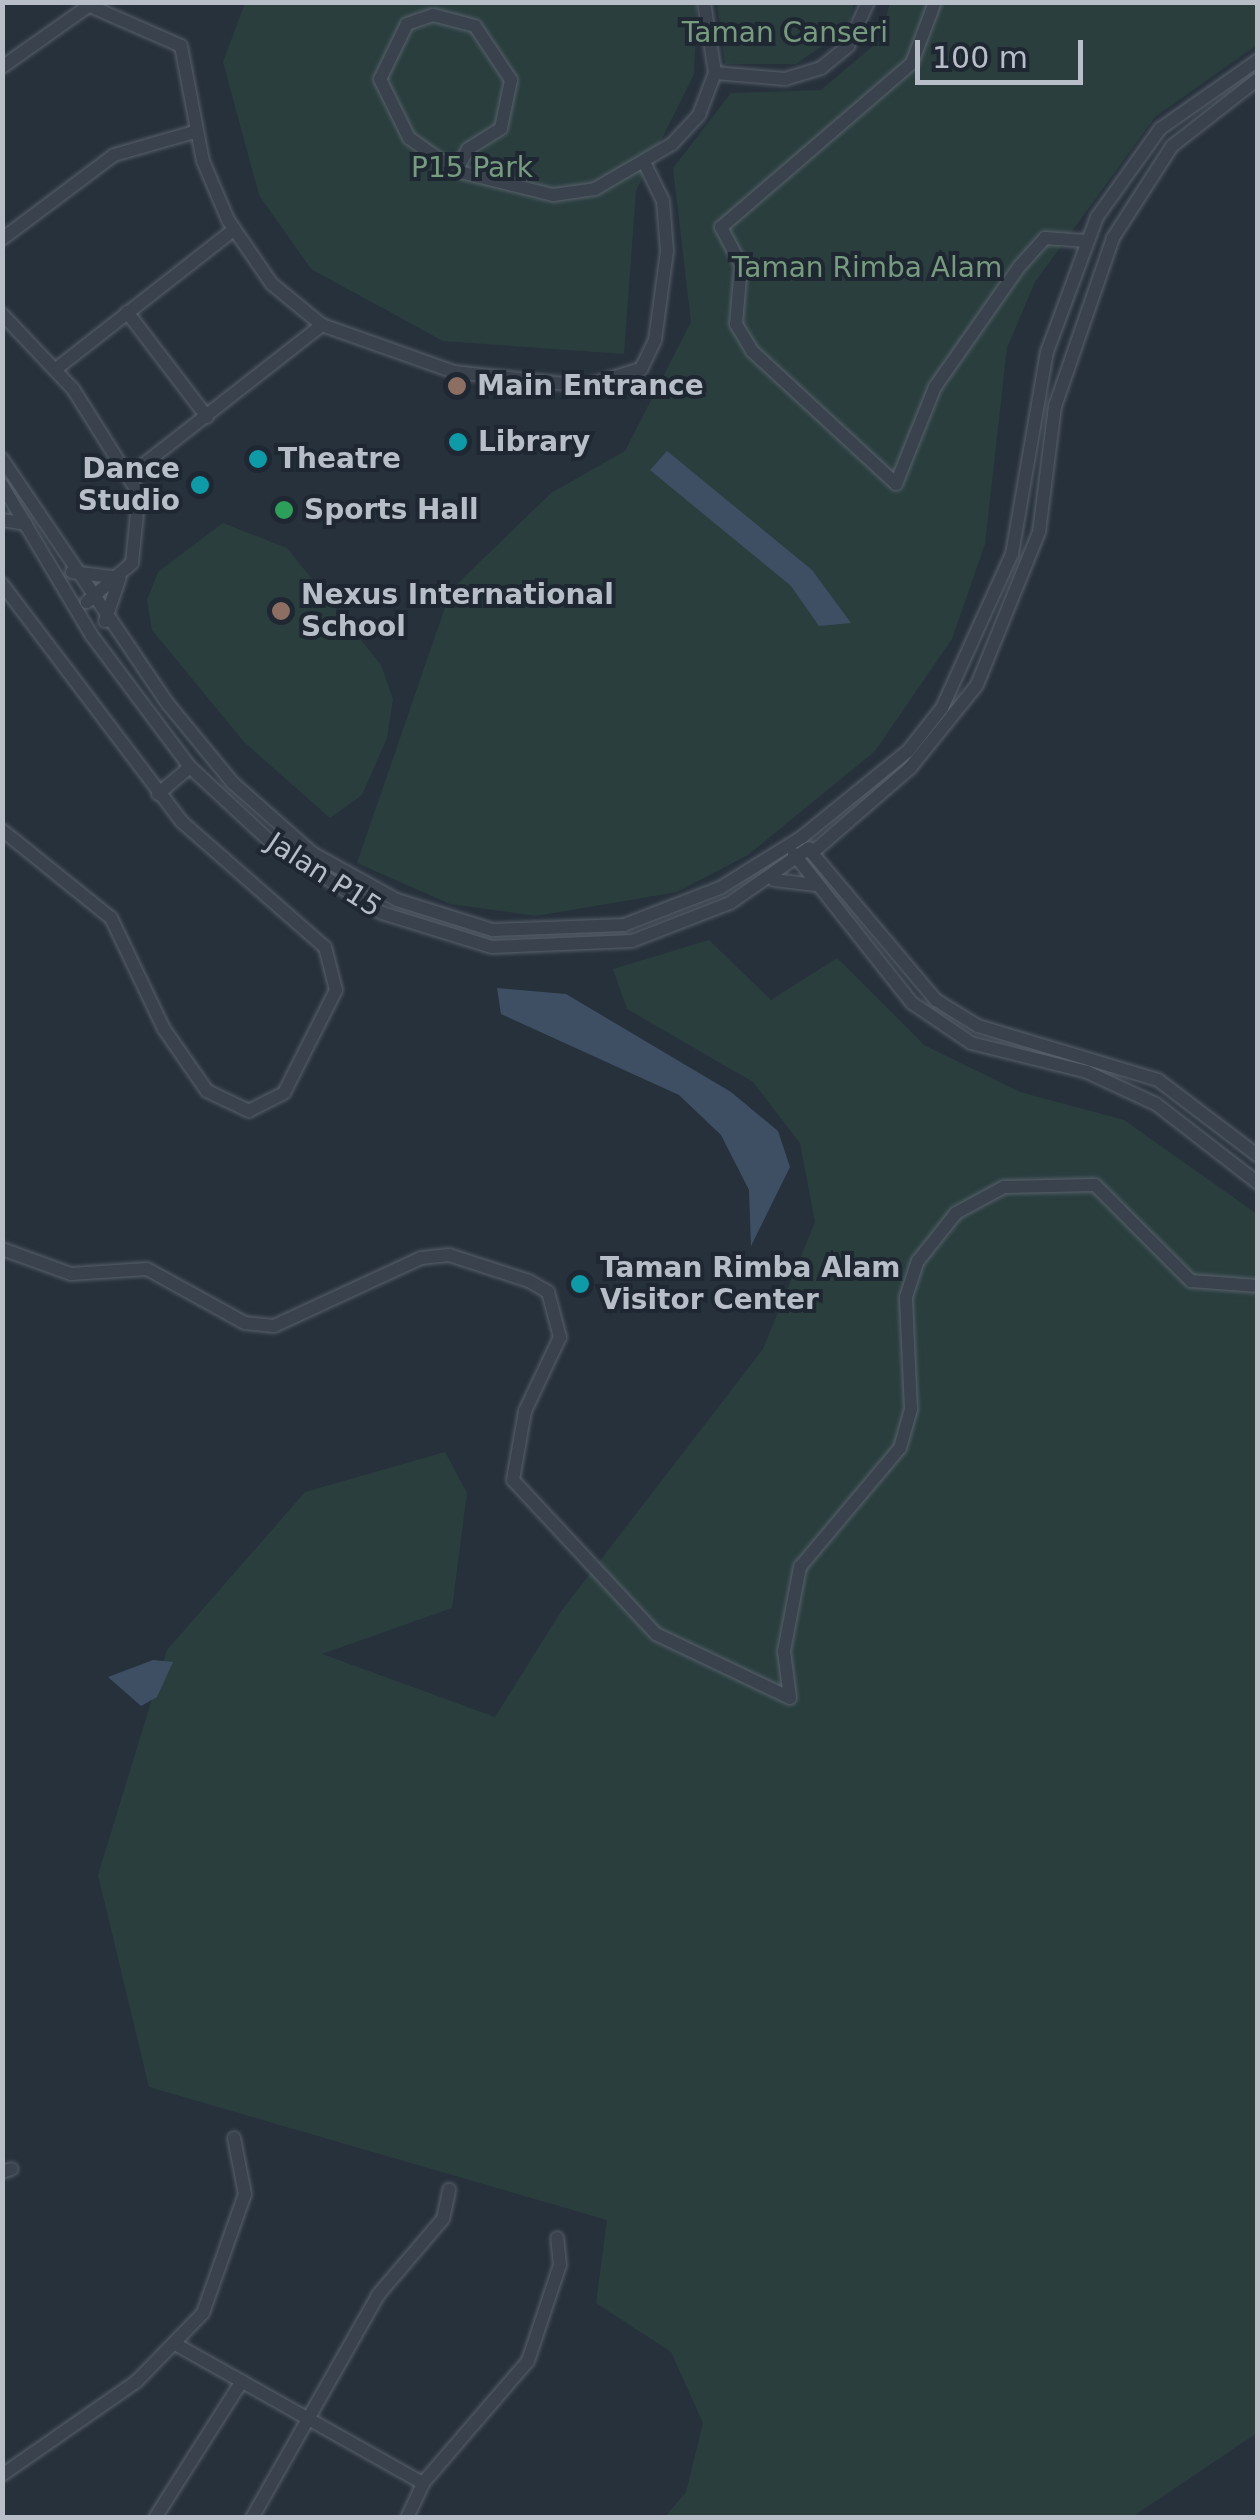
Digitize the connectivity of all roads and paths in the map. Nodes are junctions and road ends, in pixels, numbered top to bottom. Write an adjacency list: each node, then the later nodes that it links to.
1 (704, 2): 7 (street)
2 (868, 2): 7 (street)
3 (935, 2): 16 (street)
4 (92, 4): 6 (street); 9 (street)
5 (1258, 60): 12 (street, Jalan P15)
6 (2, 67)
7 (715, 72): 10 (street)
8 (1258, 78): 13 (street, Jalan P15)
9 (194, 132): 14 (street); 15 (street)
10 (644, 162): 11 (street); 19 (street)
11 (456, 171): 11 (street)
12 (1116, 185): 13 (street); 16 (street, Jalan P15)
13 (1138, 194): 34 (street, Jalan P15)
14 (233, 230): 17 (street); 19 (street)
15 (2, 239)
16 (1086, 241): 33 (street, Jalan P15)
17 (126, 312): 20 (street); 21 (street)
18 (2, 314): 20 (street)
19 (322, 324): 21 (street)
20 (56, 370): 23 (street)
21 (207, 417): 23 (street)
22 (2, 459): 27 (street, Jalan P15)
23 (130, 475): 28 (street)
24 (2, 485): 26 (street, Jalan P15)
25 (2, 520): 26 (street)
26 (26, 524): 31 (street, Jalan P15)
27 (72, 572): 28 (street); 30 (street, Jalan P15)
28 (120, 578): 30 (street); 32 (street)
29 (4, 587): 36 (street)
30 (90, 600): 31 (street); 32 (street, Jalan P15)
31 (76, 608): 35 (street, Jalan P15)
32 (105, 622): 44 (street, Jalan P15)
33 (962, 678): 34 (street); 38 (street, Jalan P15)
34 (977, 685): 39 (street, Jalan P15)
35 (190, 767): 36 (street); 46 (street, Jalan P15)
36 (158, 794): 37 (street)
37 (2, 830)
38 (802, 838): 40 (street, Jalan P15); 41 (street)
39 (832, 839): 41 (street, Jalan P15); 45 (street)
40 (789, 846): 42 (street); 44 (street, Jalan P15)
41 (812, 853): 42 (street, Jalan P15); 45 (street)
42 (799, 860): 43 (street, Jalan P15); 45 (street)
43 (768, 880): 45 (street); 46 (street, Jalan P15)
44 (356, 881): 46 (street)
45 (821, 881): 47 (street); 48 (street)
46 (345, 895)
47 (1258, 1156)
48 (1258, 1183)
49 (2, 1248): 50 (street)
50 (1258, 1286)
51 (234, 2138): 54 (street)
52 (449, 2190): 56 (street)
53 (556, 2238): 58 (street)
54 (176, 2344): 55 (street); 57 (street)
55 (242, 2381): 56 (street); 59 (street)
56 (314, 2422): 58 (street); 60 (street)
57 (2, 2475)
58 (423, 2483): 61 (street)
59 (155, 2518)
60 (252, 2518)
61 (406, 2518)

